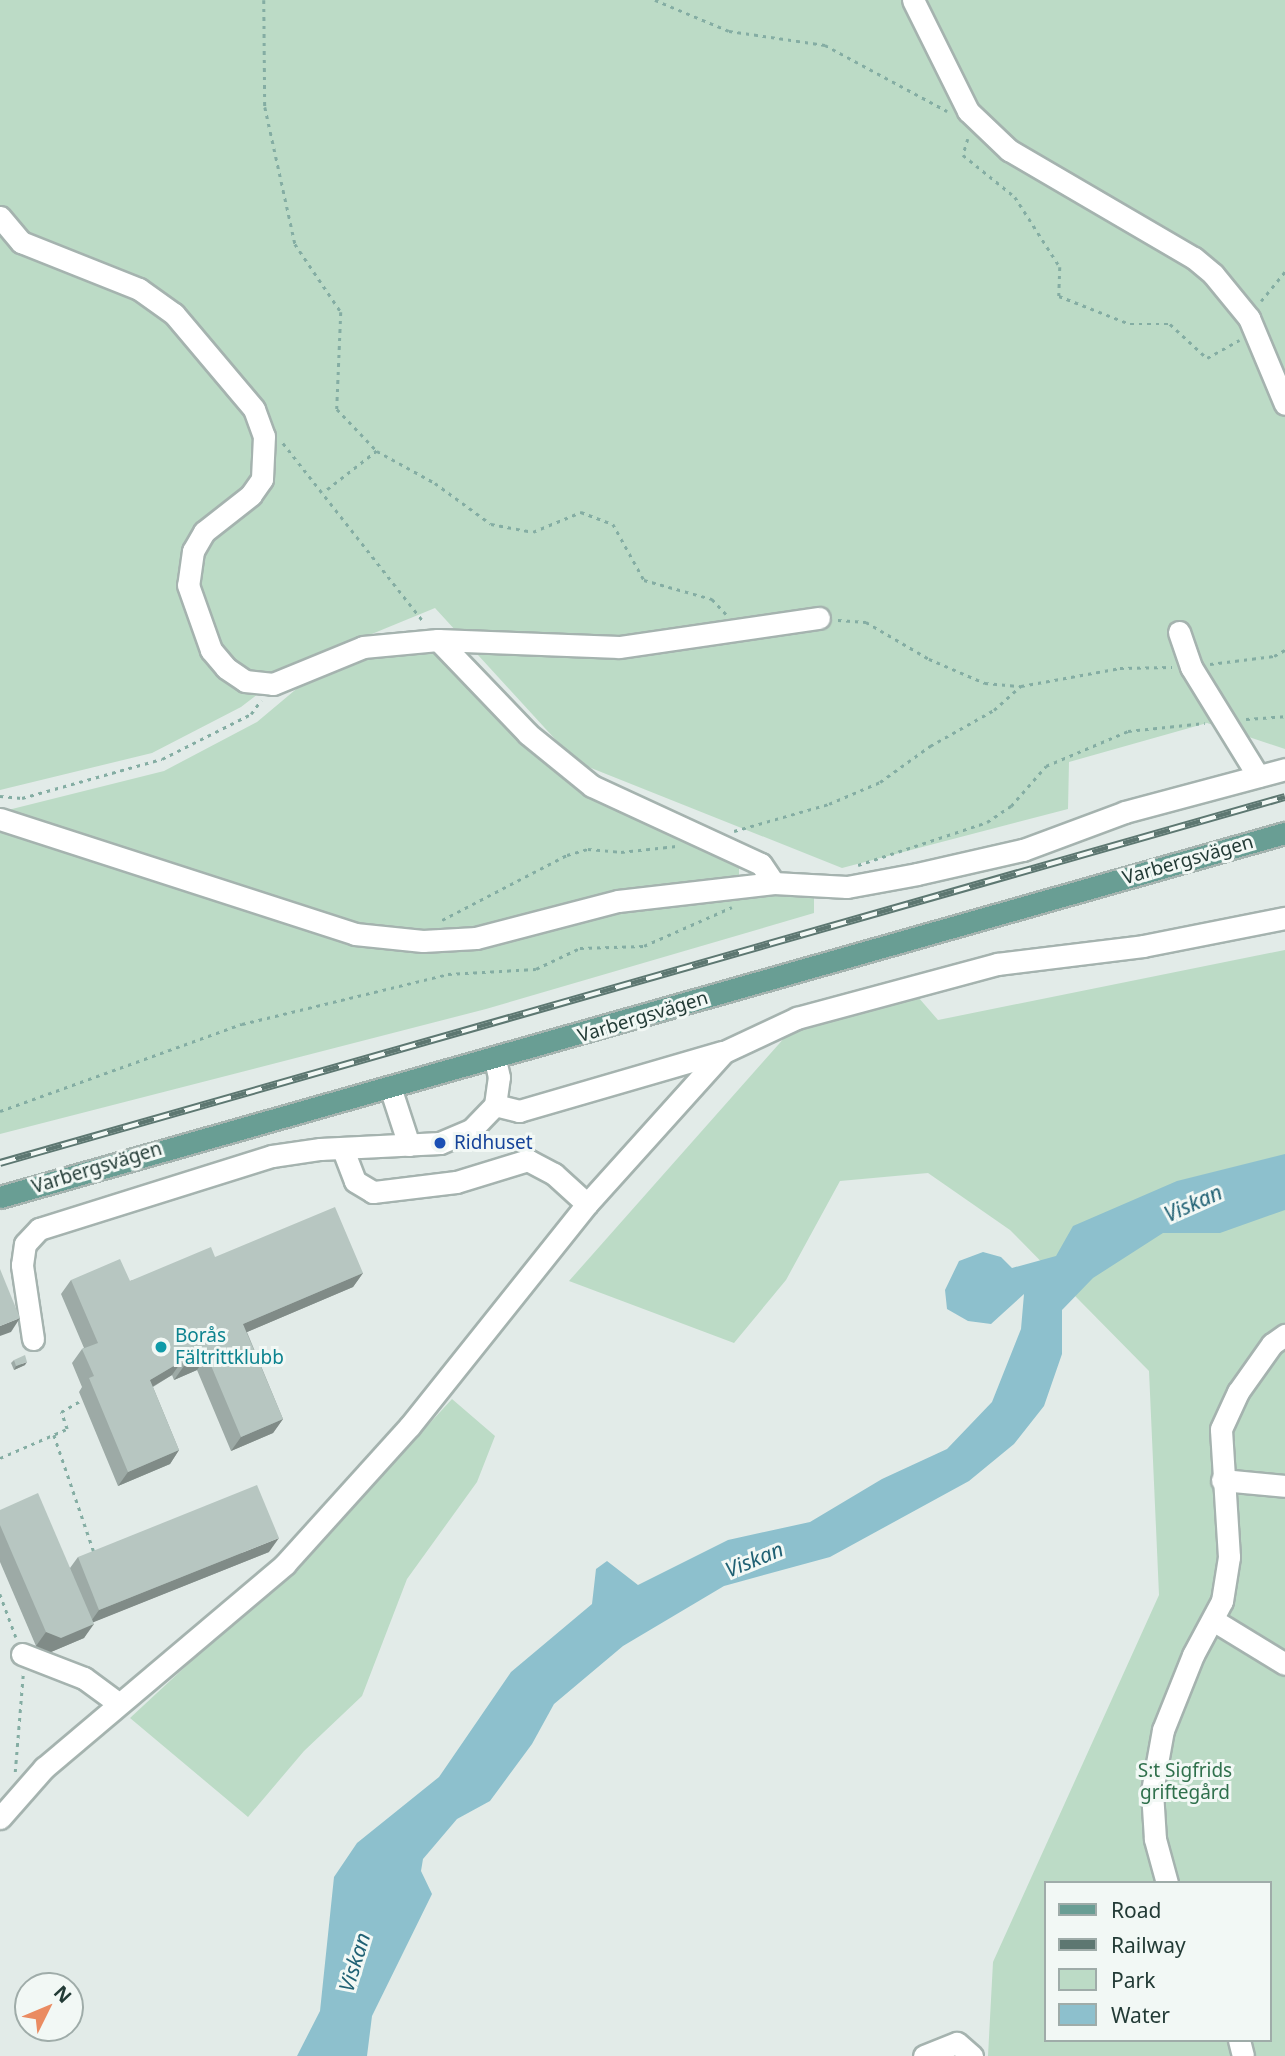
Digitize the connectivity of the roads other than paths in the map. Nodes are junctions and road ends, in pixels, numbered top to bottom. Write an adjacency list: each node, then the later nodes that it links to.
1 (913, 0): 3 (street)
2 (0, 217): 6 (street)
3 (1285, 404)
4 (819, 618): 6 (street)
5 (1179, 632): 8 (street)
6 (439, 640): 11 (street)
7 (1285, 769): 8 (street)
8 (1258, 776): 11 (street)
9 (0, 819): 11 (street)
10 (1285, 833): 14 (main road, Varbergsvägen)
11 (765, 885)
12 (1285, 918): 13 (street)
13 (724, 1052): 16 (street); 20 (street)
14 (495, 1060): 15 (main road, Varbergsvägen); 16 (street)
15 (390, 1087): 17 (street); 19 (main road, Varbergsvägen)
16 (495, 1105): 17 (street)
17 (409, 1146): 18 (street)
18 (343, 1149): 20 (street); 22 (street)
19 (0, 1197)
20 (587, 1204): 28 (street)
21 (1285, 1335): 23 (street)
22 (33, 1339)
23 (1222, 1480): 24 (street); 25 (street)
24 (1285, 1486)
25 (1213, 1620): 27 (street); 30 (street)
26 (22, 1654): 28 (street)
27 (1285, 1664)
28 (118, 1703): 29 (street)
29 (0, 1818)
30 (1166, 1881)
31 (924, 2056): 32 (street)
32 (972, 2056)

